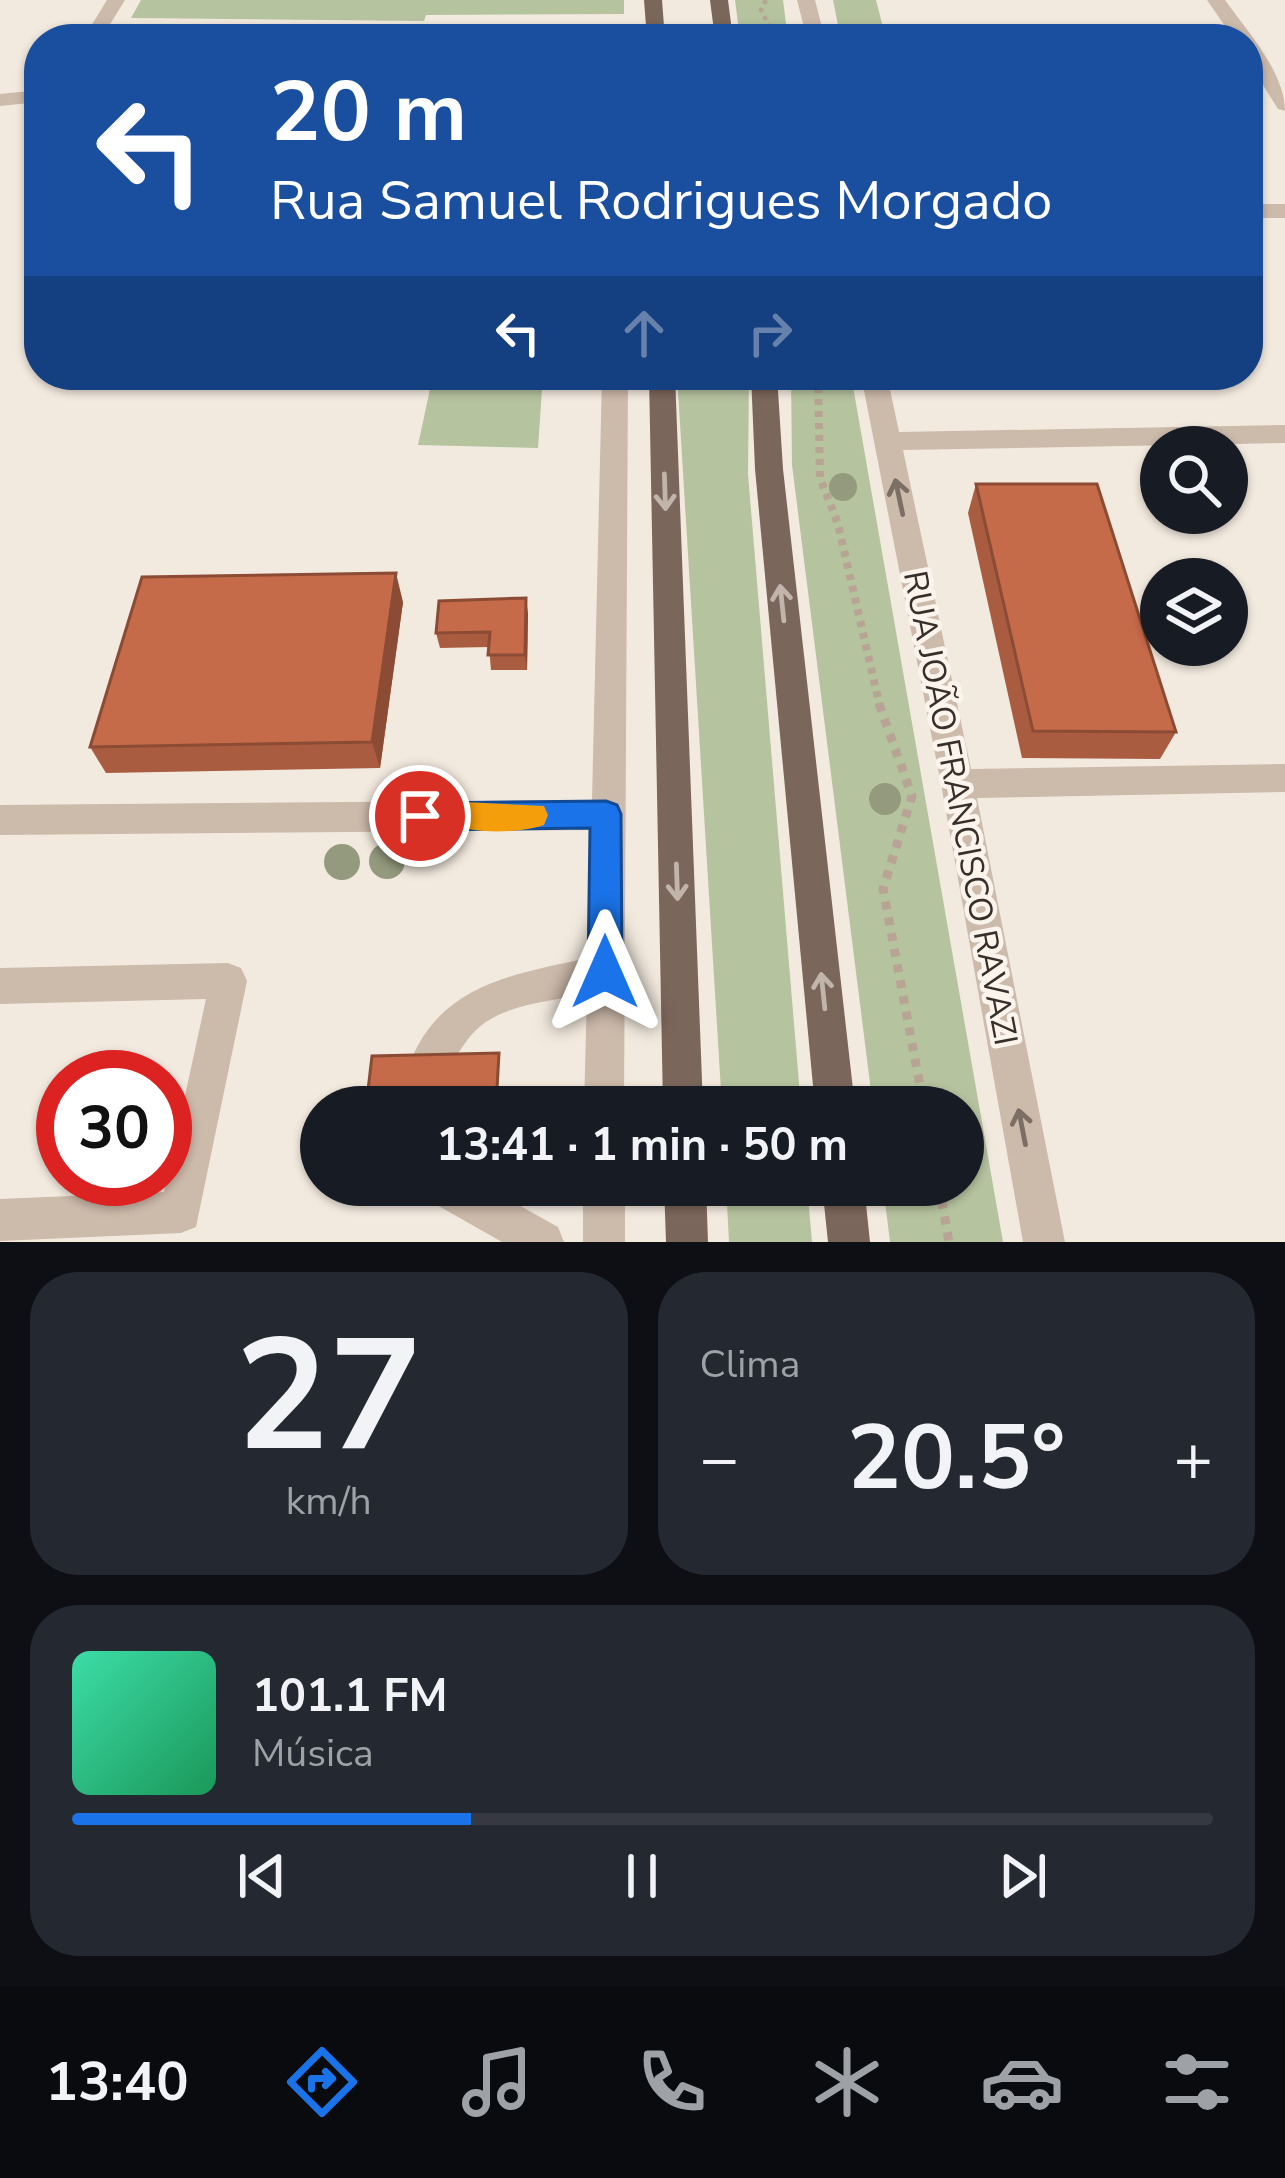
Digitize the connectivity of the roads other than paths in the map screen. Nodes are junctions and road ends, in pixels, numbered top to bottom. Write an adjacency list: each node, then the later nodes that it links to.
1 (1216, 0): 2 (street)
2 (1235, 24)
3 (1263, 66): 4 (street)
4 (1285, 105)
5 (615, 390): 13 (street)
6 (662, 390): 19 (main road, one-way to 19)
7 (765, 390): 20 (main road, one-way to 7)
8 (877, 390): 10 (street, RUA JOÃO FRANCISCO RAVAZI)
9 (1285, 434): 10 (street)
10 (887, 441): 12 (street, RUA JOÃO FRANCISCO RAVAZI, one-way to 10)
11 (1285, 778): 12 (street)
12 (958, 784): 30 (street, RUA JOÃO FRANCISCO RAVAZI, one-way to 12)
13 (606, 814): 14 (street); 15 (street)
14 (0, 820)
15 (605, 972): 17 (street); 18 (street)
16 (0, 986): 25 (street)
17 (430, 1060)
18 (604, 1086)
19 (682, 1086)
20 (833, 1086)
21 (480, 1206): 26 (street)
22 (604, 1206): 27 (street)
23 (686, 1206): 28 (main road)
24 (845, 1206): 29 (main road)
25 (0, 1220)
26 (543, 1242)
27 (604, 1242)
28 (687, 1242)
29 (849, 1242)
30 (1044, 1242)

